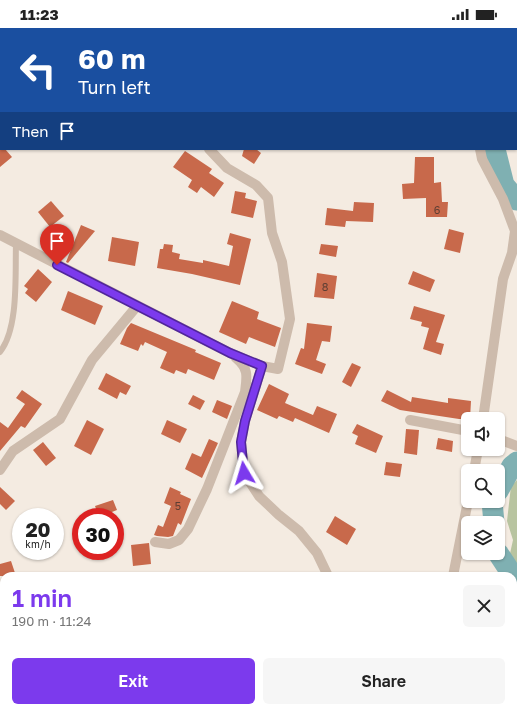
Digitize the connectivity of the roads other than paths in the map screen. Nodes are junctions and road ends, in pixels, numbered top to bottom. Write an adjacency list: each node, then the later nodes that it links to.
1 (210, 150): 8 (street)
2 (480, 150): 9 (street)
3 (0, 235): 4 (street)
4 (16, 243): 5 (street); 6 (lane)
5 (137, 306): 7 (street); 12 (street)
6 (0, 352)
7 (230, 353): 8 (street); 14 (street)
8 (262, 366): 15 (street)
9 (484, 412)
10 (410, 420): 11 (street)
11 (461, 430)
12 (0, 470)
13 (467, 508): 16 (street)
14 (155, 542)
15 (326, 572)
16 (454, 572)

